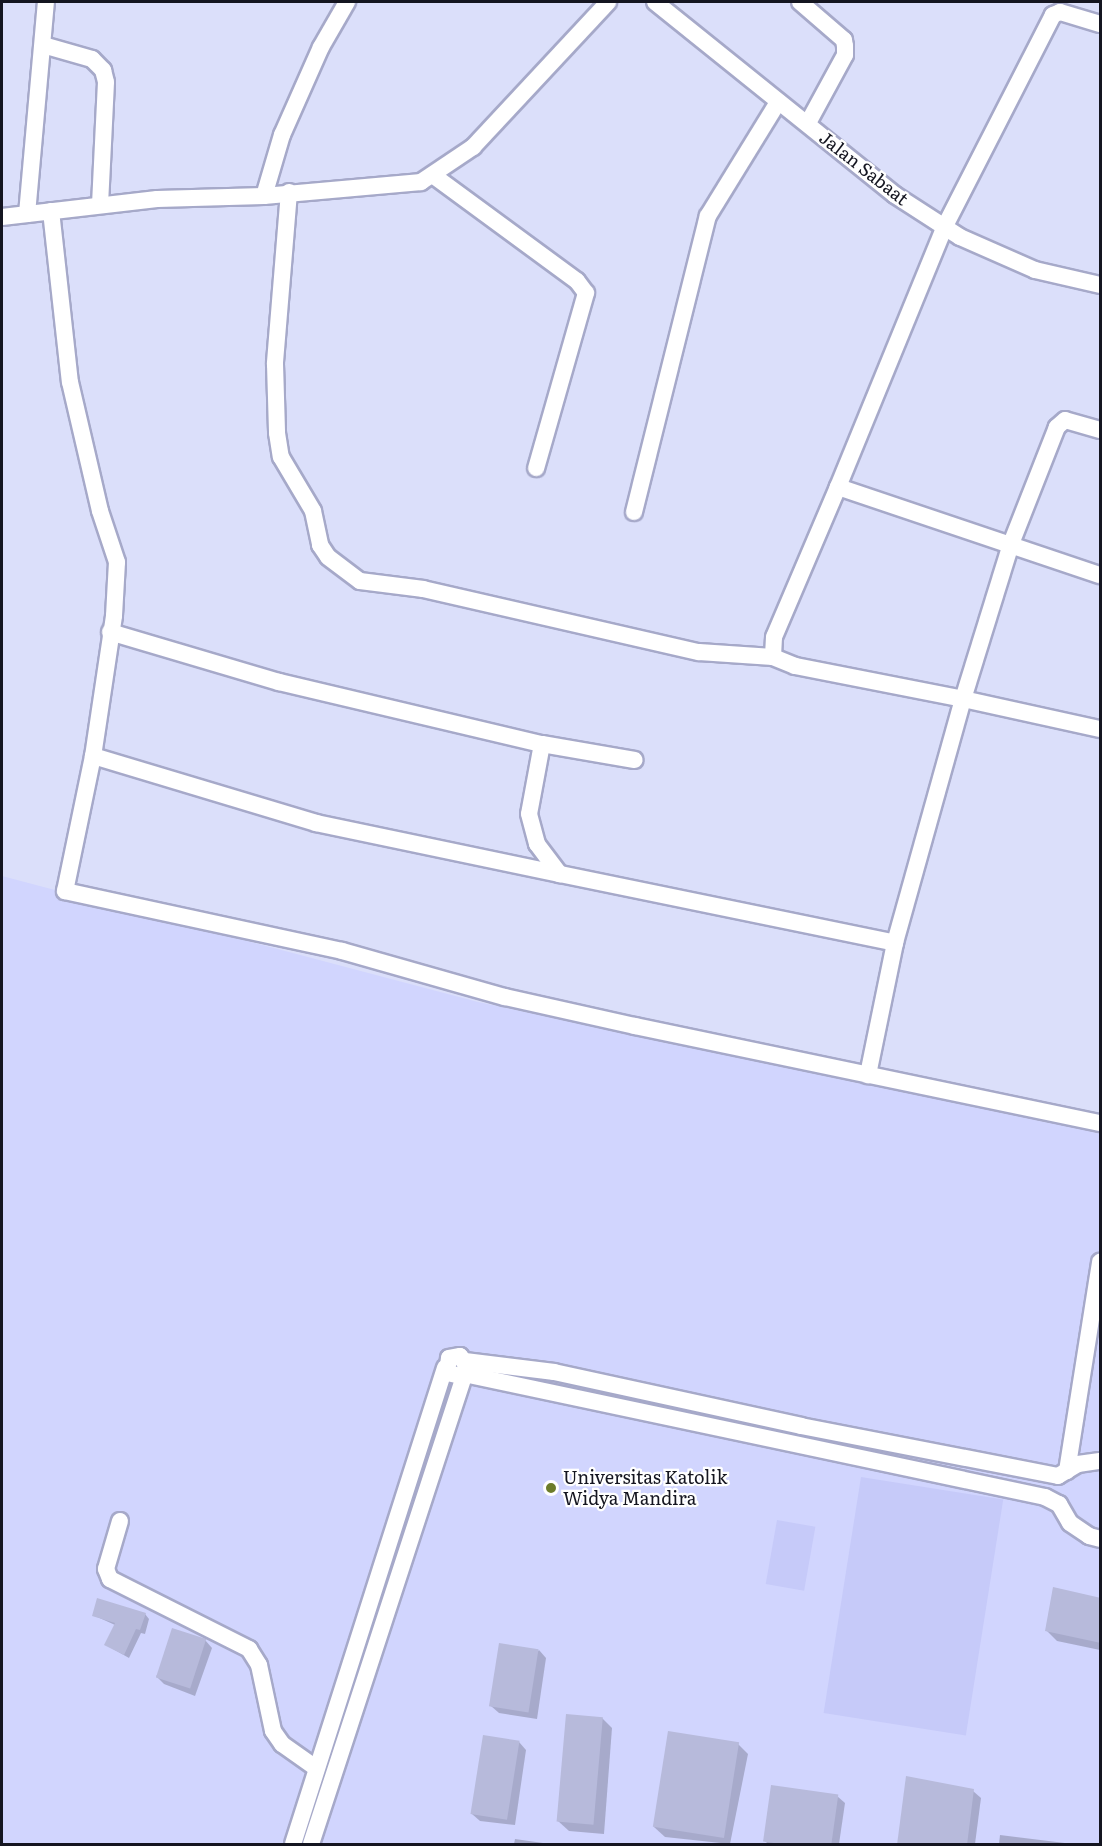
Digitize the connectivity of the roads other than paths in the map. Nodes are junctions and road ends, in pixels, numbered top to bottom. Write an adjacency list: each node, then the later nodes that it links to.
1 (46, 2): 7 (street)
2 (347, 2): 12 (street)
3 (609, 2): 10 (street)
4 (656, 2): 8 (street, Jalan Sabaat)
5 (800, 2): 9 (street)
6 (1101, 24): 17 (street)
7 (43, 45): 13 (street); 15 (street)
8 (778, 102): 9 (street, Jalan Sabaat); 22 (street)
9 (808, 123): 17 (street, Jalan Sabaat)
10 (434, 176): 11 (street); 20 (street)
11 (290, 192): 12 (street); 26 (street)
12 (264, 196): 13 (street)
13 (100, 205): 14 (street)
14 (51, 211): 15 (street); 25 (street)
15 (27, 214): 16 (street)
16 (2, 218)
17 (945, 226): 18 (street, Jalan Sabaat); 21 (street)
18 (1101, 285)
19 (1101, 430): 23 (street)
20 (536, 468)
21 (838, 487): 23 (street); 26 (street)
22 (634, 512)
23 (1011, 544): 24 (street); 27 (street)
24 (1101, 574)
25 (110, 633): 29 (street); 30 (street)
26 (773, 657): 27 (street)
27 (963, 699): 28 (street); 33 (street)
28 (1101, 729)
29 (542, 744): 31 (street); 32 (street)
30 (93, 756): 32 (street); 34 (street)
31 (635, 760)
32 (560, 874): 33 (street)
33 (895, 944): 34 (street)
34 (868, 1076): 35 (street)
35 (1101, 1123)
36 (1101, 1262): 39 (street)
37 (463, 1370): 39 (street); 41 (street); 42 (street); 43 (street)
38 (1101, 1461): 39 (street)
39 (1067, 1471)
40 (120, 1521): 44 (street)
41 (1101, 1539)
42 (343, 1681): 43 (street); 44 (street)
43 (361, 1689): 46 (street)
44 (316, 1768): 45 (street)
45 (293, 1845)
46 (311, 1845)

